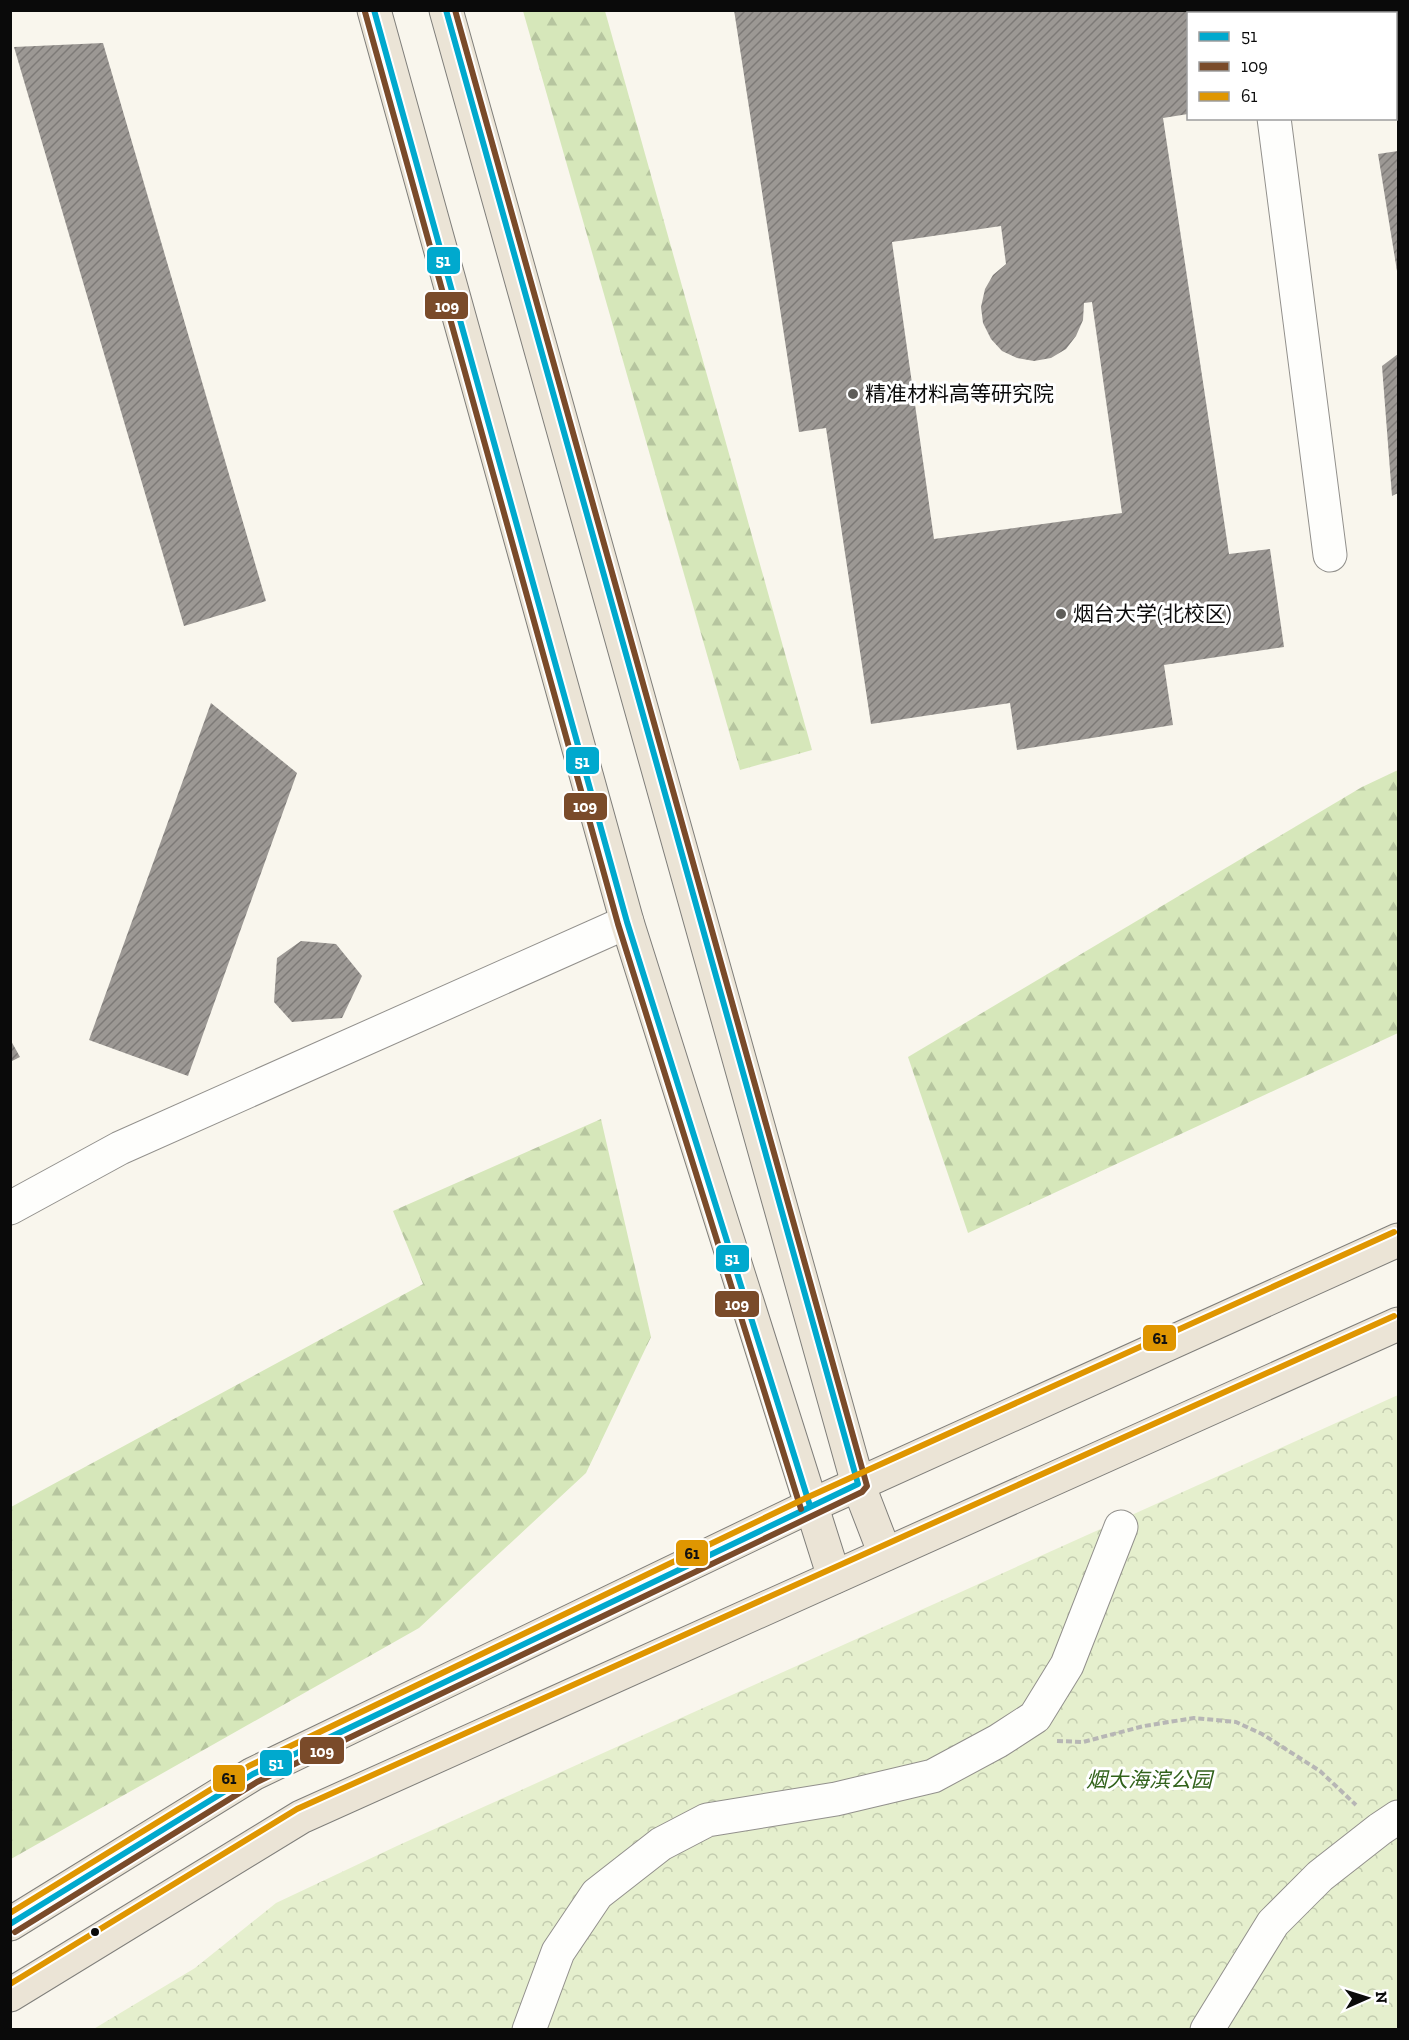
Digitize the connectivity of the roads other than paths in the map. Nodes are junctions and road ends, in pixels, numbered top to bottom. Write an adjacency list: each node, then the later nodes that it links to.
1 (374, 10): 5 (main road)
2 (446, 10): 9 (main road)
3 (1274, 120): 4 (lane)
4 (1330, 555)
5 (627, 922): 6 (lane); 10 (main road)
6 (10, 1209)
7 (1398, 1240): 9 (main road)
8 (1398, 1324): 12 (main road)
9 (858, 1484): 10 (main road); 12 (main road)
10 (810, 1506): 13 (main road); 15 (main road)
11 (1121, 1527): 17 (lane)
12 (885, 1554): 13 (main road)
13 (834, 1577): 16 (main road)
14 (1389, 1823): 18 (lane)
15 (10, 1924)
16 (10, 1995)
17 (529, 2030)
18 (1207, 2030)

